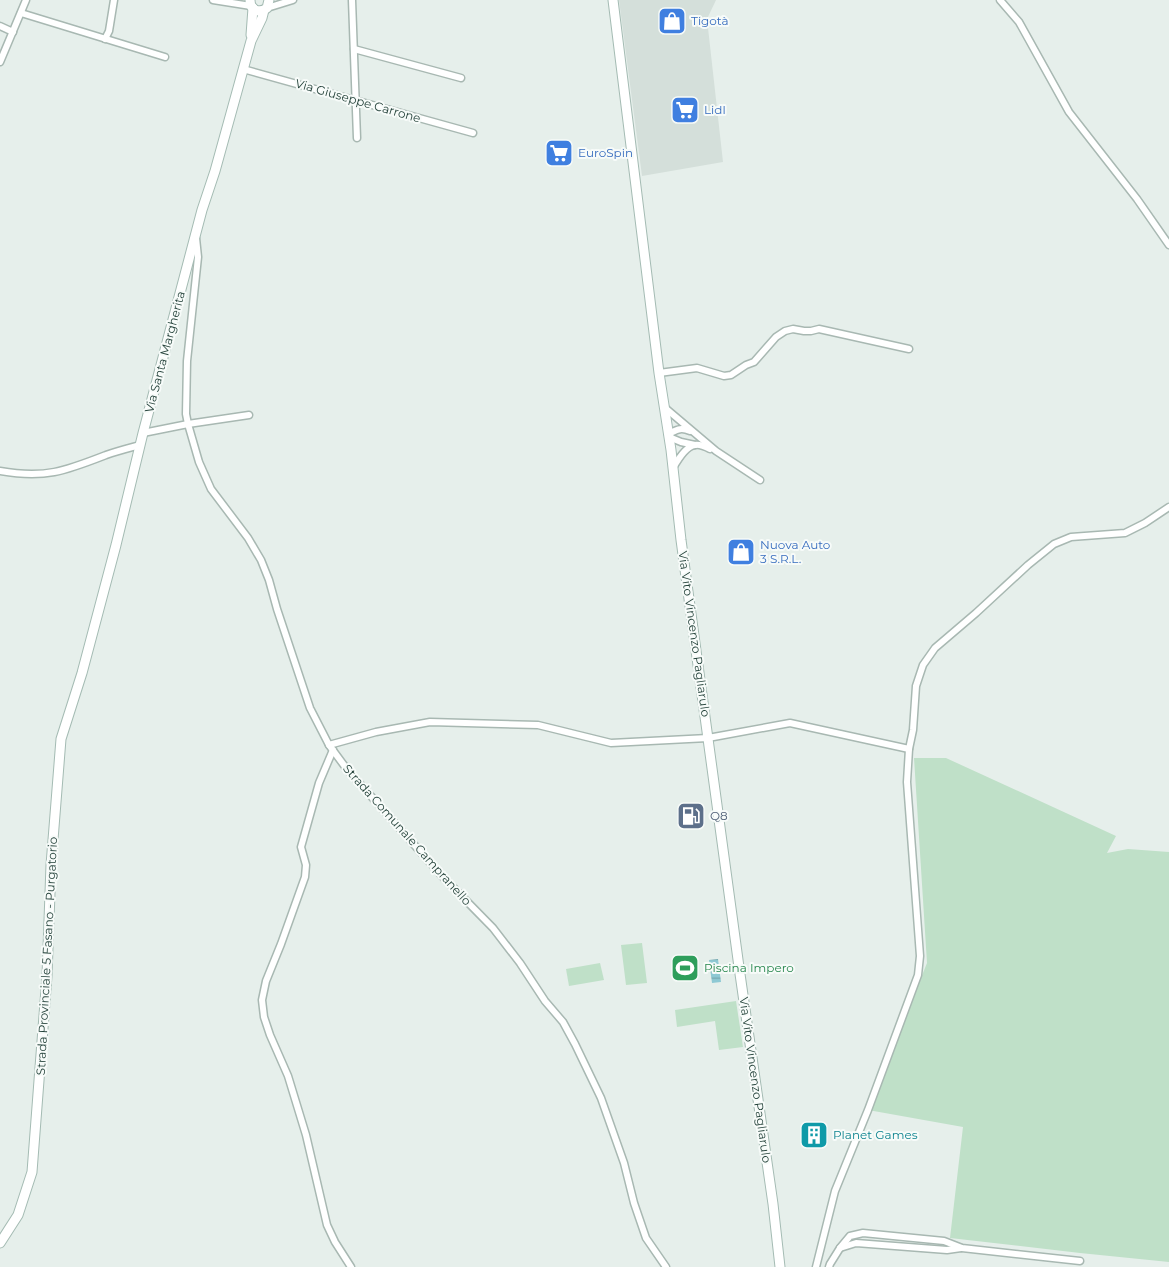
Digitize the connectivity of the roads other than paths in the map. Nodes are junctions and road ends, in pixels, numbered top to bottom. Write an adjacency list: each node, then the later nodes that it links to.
1 (26, 0): 10 (street)
2 (114, 0): 13 (street)
3 (213, 0): 8 (street)
4 (293, 0): 9 (street)
5 (352, 0): 15 (street)
6 (613, 0): 26 (street, Via Vito Vincenzo Pagliarulo)
7 (1000, 0): 24 (street)
8 (251, 5): 9 (street); 14 (street, Via Santa Margherita)
9 (267, 6): 14 (street, Via Santa Margherita)
10 (21, 13): 12 (street); 13 (street)
11 (0, 26): 12 (street)
12 (13, 32): 17 (street)
13 (105, 39): 16 (street)
14 (251, 41): 18 (street, Via Santa Margherita)
15 (354, 48): 19 (street); 20 (street)
16 (165, 57)
17 (0, 62)
18 (243, 68): 20 (street, Via Giuseppe Carrone); 23 (street, Via Santa Margherita)
19 (461, 78)
20 (356, 100): 21 (street, Via Giuseppe Carrone); 22 (street)
21 (473, 133)
22 (357, 138)
23 (196, 236): 29 (street, Strada Comunale Campranello); 31 (street, Via Santa Margherita)
24 (1169, 245)
25 (909, 349): 26 (street)
26 (659, 373): 27 (street, Via Vito Vincenzo Pagliarulo)
27 (663, 406): 30 (street); 32 (street, Via Vito Vincenzo Pagliarulo)
28 (249, 416): 29 (street)
29 (188, 424): 31 (street); 42 (street, Strada Comunale Campranello)
30 (693, 432): 32 (street); 35 (street)
31 (143, 433): 33 (street, Via Santa Margherita)
32 (668, 435): 34 (street); 36 (street, Via Vito Vincenzo Pagliarulo)
33 (140, 445): 37 (street); 40 (street, Via Santa Margherita)
34 (695, 445): 35 (street); 36 (street)
35 (716, 452): 38 (street)
36 (673, 468): 41 (street, Via Vito Vincenzo Pagliarulo)
37 (0, 471)
38 (760, 480)
39 (1169, 507): 43 (street)
40 (84, 665): 44 (street, Strada Provinciale 5 Fasano - Purgatorio)
41 (708, 738): 42 (street); 43 (street); 50 (street, Via Vito Vincenzo Pagliarulo)
42 (331, 747): 48 (street); 49 (street, Strada Comunale Campranello)
43 (909, 749): 51 (street)
44 (0, 1243)
45 (840, 1248): 46 (street); 46 (street); 52 (street)
46 (962, 1248): 47 (street)
47 (1080, 1261)
48 (351, 1267)
49 (666, 1267)
50 (780, 1267)
51 (816, 1267)
52 (829, 1267)

